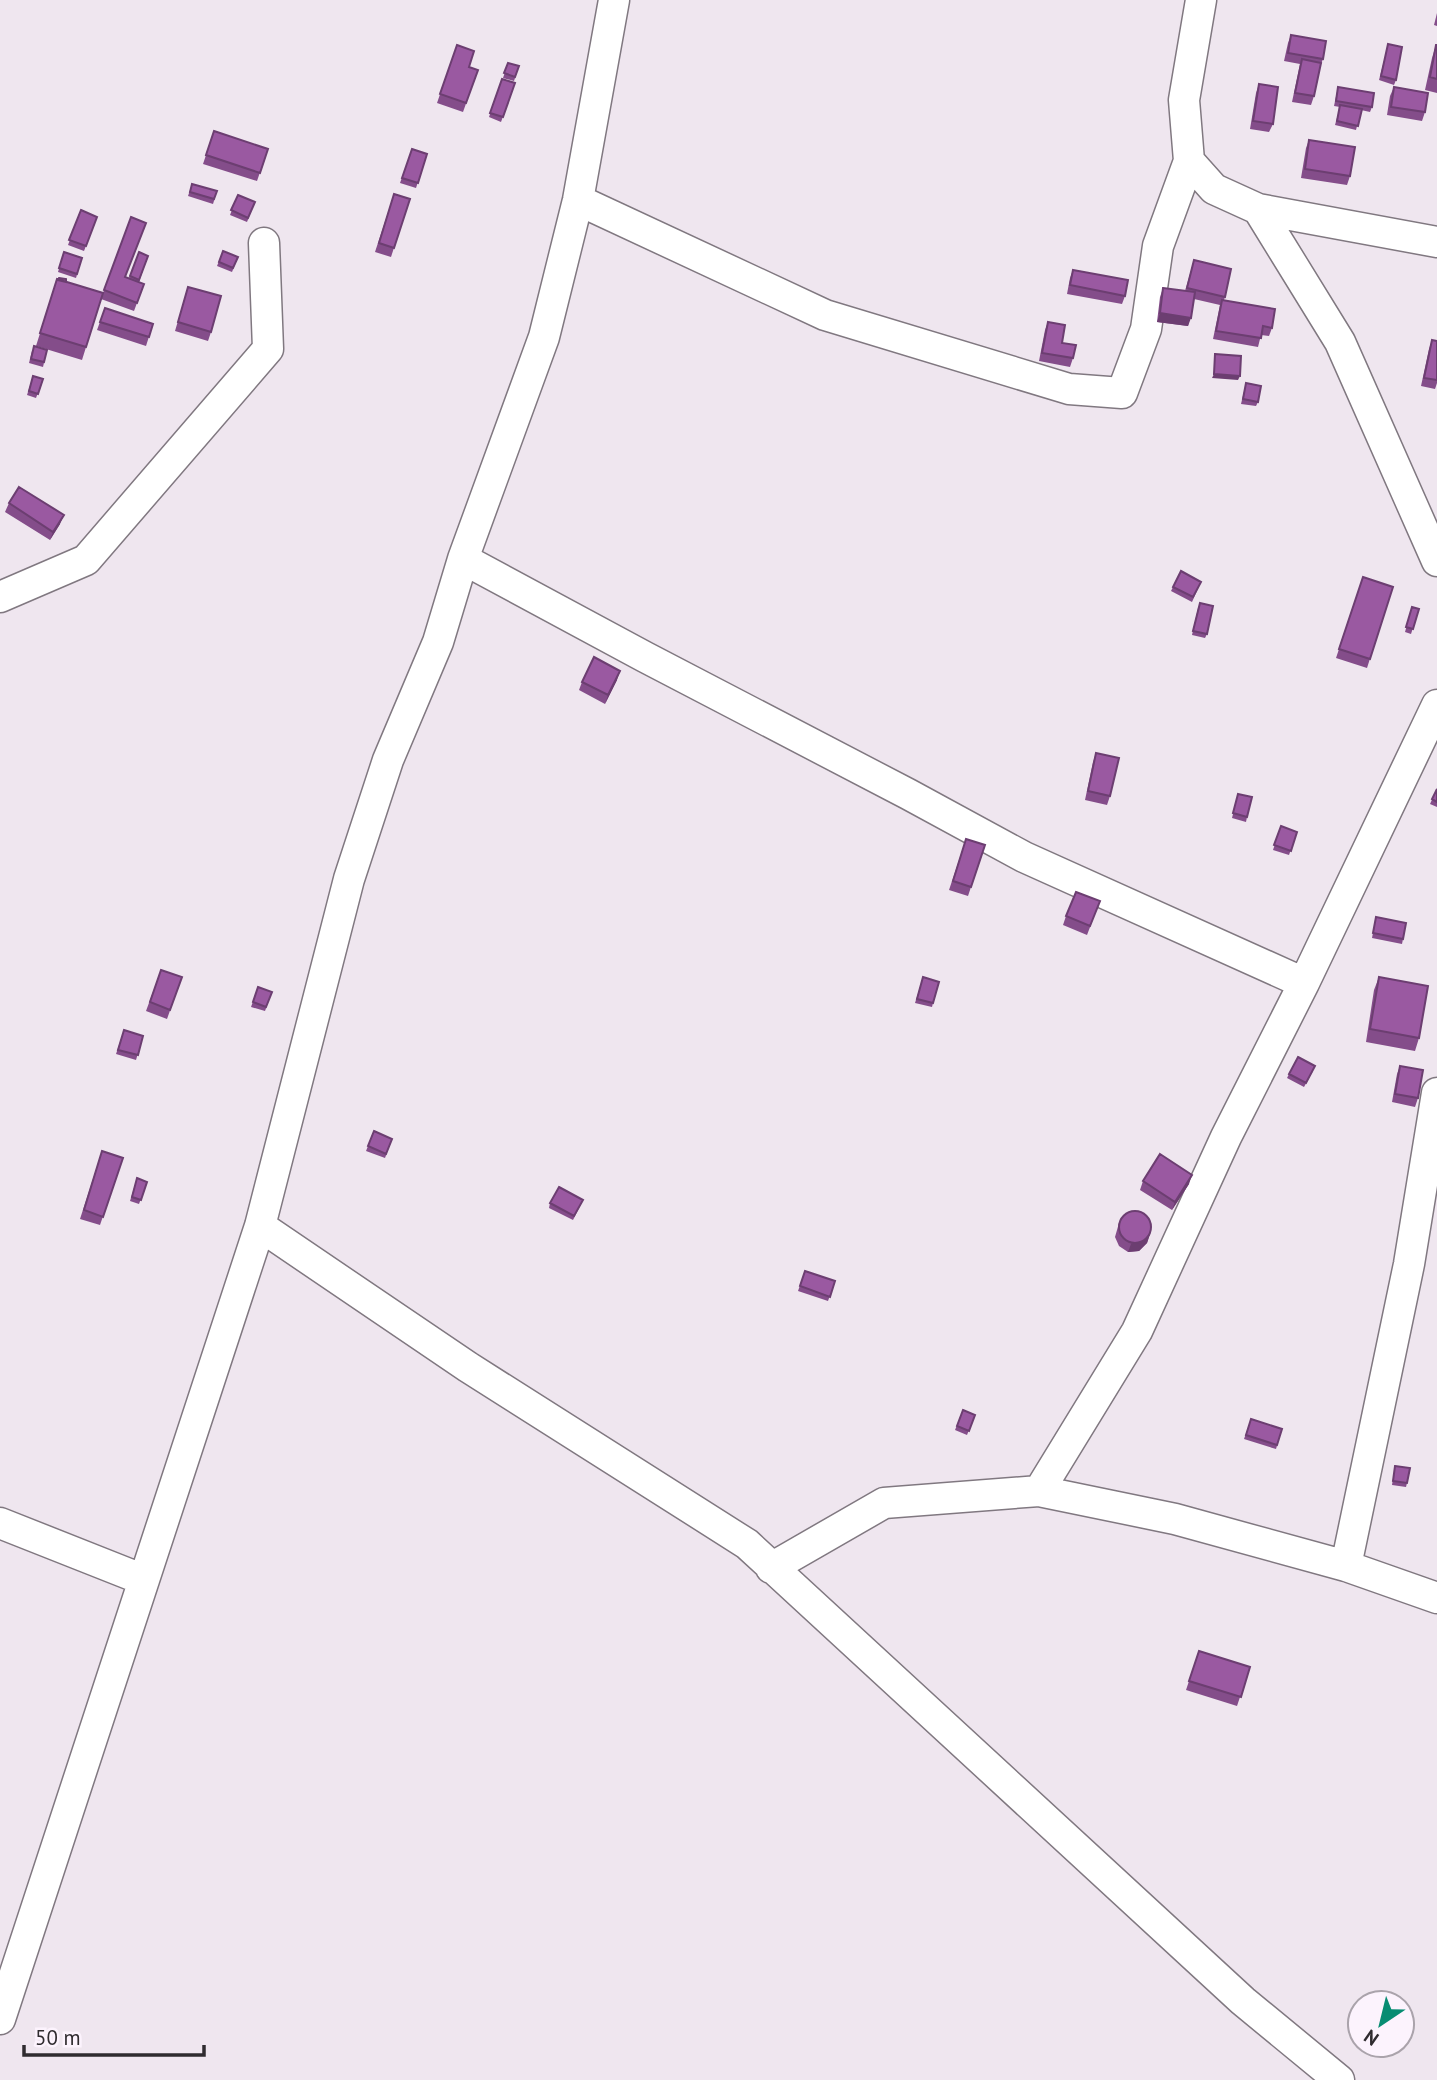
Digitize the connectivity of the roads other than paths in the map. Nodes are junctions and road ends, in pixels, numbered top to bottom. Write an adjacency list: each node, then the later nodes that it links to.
1 (614, 0): 4 (street)
2 (1201, 0): 3 (street)
3 (1189, 161): 4 (street); 5 (street)
4 (578, 200): 8 (street)
5 (1258, 209): 6 (street); 9 (street)
6 (1437, 242)
7 (264, 243): 10 (street)
8 (463, 559): 12 (street); 14 (street)
9 (1437, 561)
10 (0, 597)
11 (1437, 705): 12 (street)
12 (1304, 983): 15 (street)
13 (1437, 1093): 17 (street)
14 (260, 1226): 18 (street); 19 (street)
15 (1039, 1491): 17 (street); 18 (street)
16 (0, 1522): 19 (street)
17 (1346, 1566): 20 (street)
18 (771, 1568): 22 (street)
19 (144, 1580): 21 (street)
20 (1437, 1598)
21 (0, 2019)
22 (1339, 2080)

